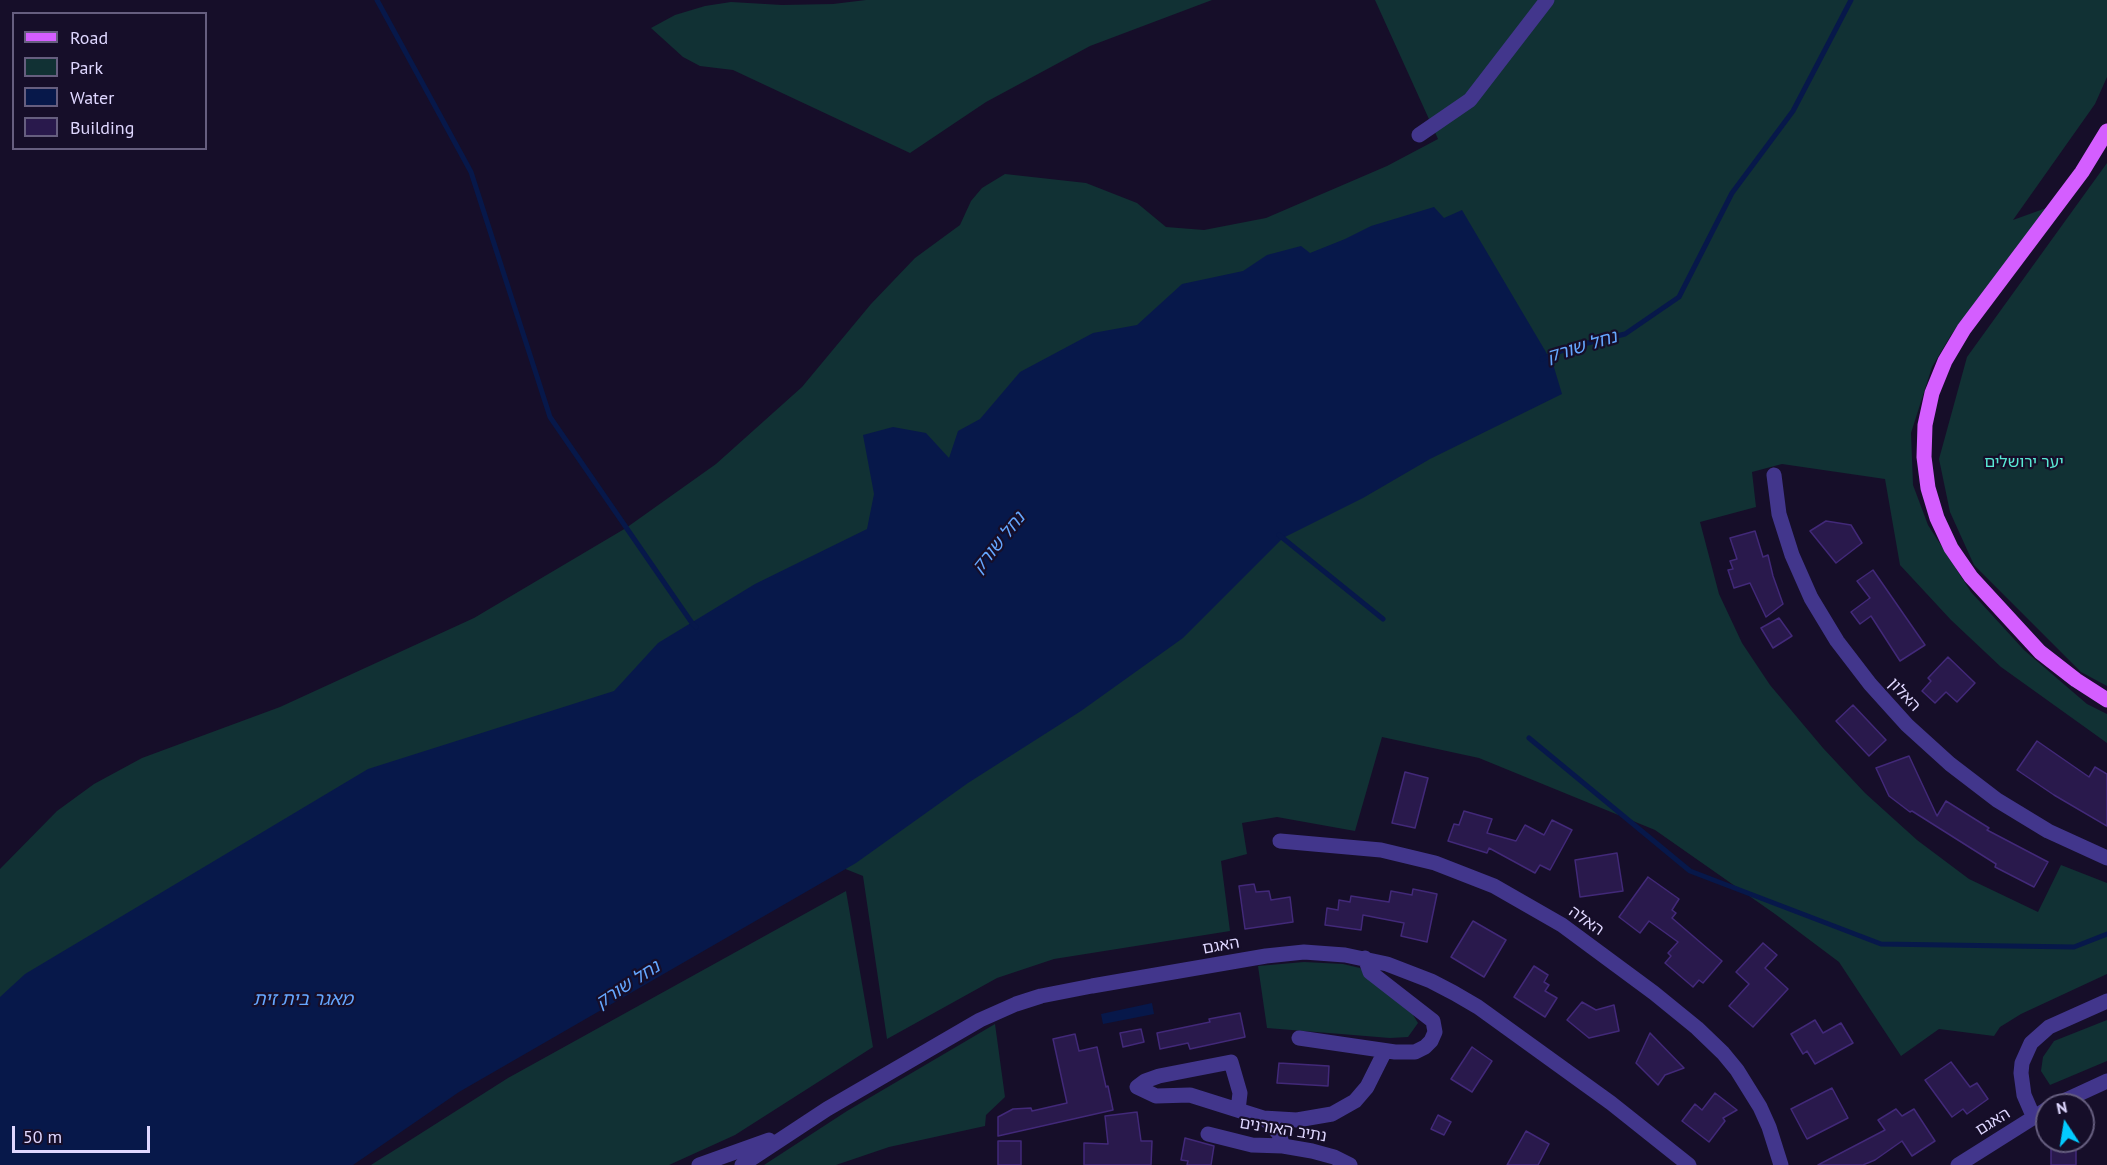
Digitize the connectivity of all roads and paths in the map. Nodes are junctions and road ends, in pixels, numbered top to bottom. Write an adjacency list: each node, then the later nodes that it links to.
1 (1546, 0): 3 (street)
2 (2107, 130): 4 (main road)
3 (1419, 135)
4 (2103, 145): 6 (main road)
5 (1774, 475): 8 (street, האלון)
6 (2107, 700)
7 (1280, 841): 26 (street, האלה)
8 (2107, 858)
9 (1365, 958): 12 (street); 20 (street, האגם); 25 (street, האגם)
10 (2107, 1001): 15 (street)
11 (1299, 1038): 12 (street)
12 (1385, 1051): 18 (street)
13 (2107, 1081): 14 (street)
14 (2081, 1093)
15 (2035, 1108)
16 (1238, 1110): 16 (street); 18 (street)
17 (2035, 1117): 27 (street, האגם)
18 (1263, 1118): 21 (street)
19 (1208, 1134): 21 (street, נתיב האורנים)
20 (783, 1137): 22 (street); 23 (street, האגם)
21 (1283, 1146): 24 (street, נתיב האורנים)
22 (699, 1165)
23 (742, 1165)
24 (1350, 1165)
25 (1689, 1165)
26 (1781, 1165)
27 (1958, 1165)

